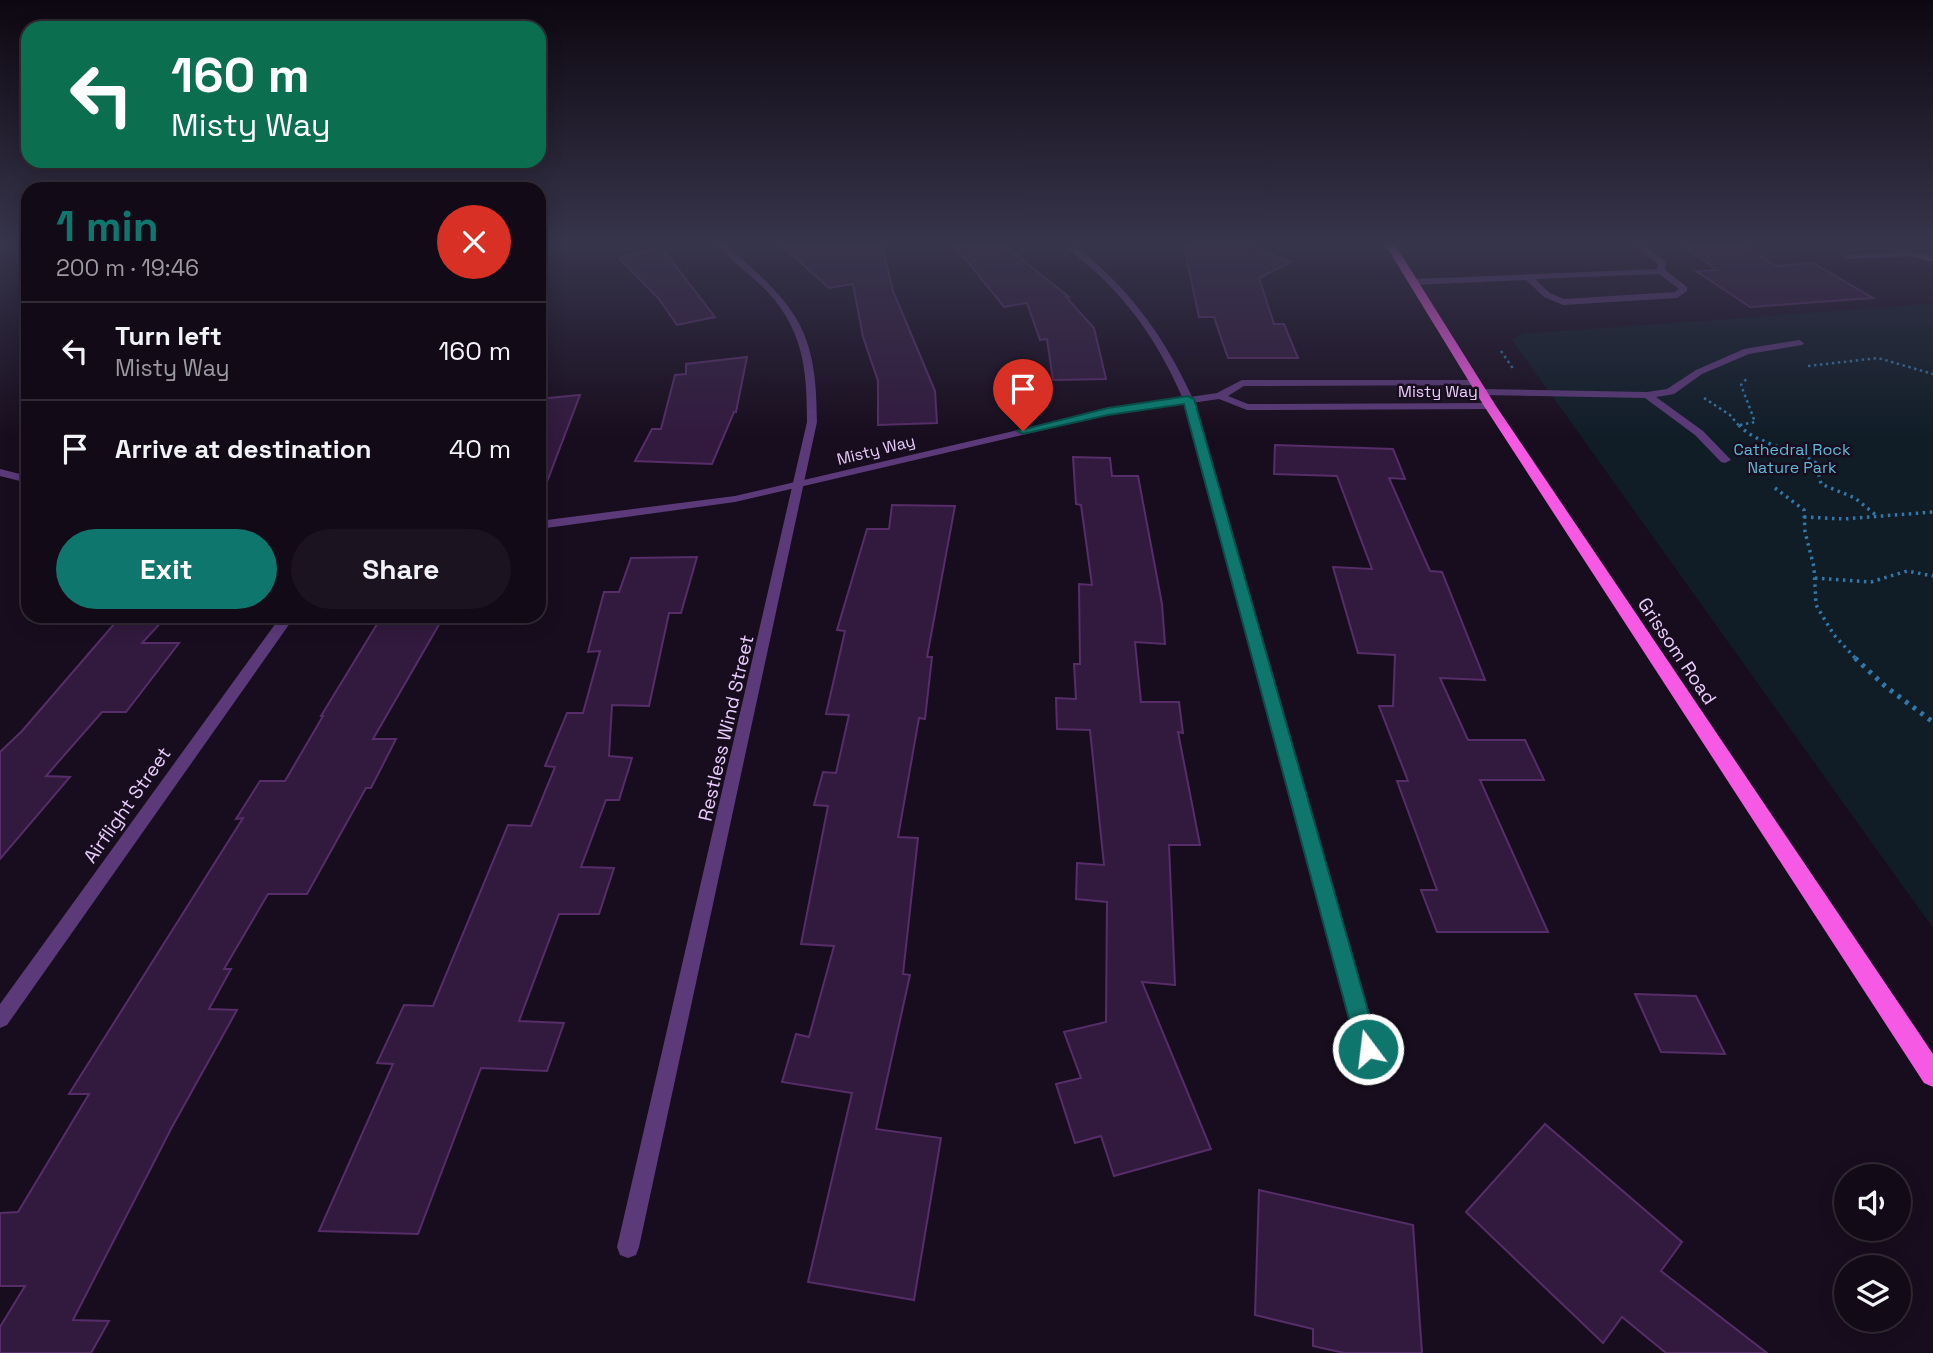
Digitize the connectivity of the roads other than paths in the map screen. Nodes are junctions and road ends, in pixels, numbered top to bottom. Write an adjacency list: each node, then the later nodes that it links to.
1 (788, 309): 12 (street, Restless Wind Street)
2 (1137, 309): 8 (street)
3 (1430, 309): 5 (main road, Grissom Road)
4 (1799, 343): 6 (street)
5 (1482, 394): 6 (street); 7 (street, Misty Way); 7 (street, Misty Way); 17 (main road, Grissom Road)
6 (1647, 395): 9 (street)
7 (1220, 396): 8 (street, Misty Way)
8 (1188, 399): 12 (street, Misty Way); 16 (street)
9 (1726, 460)
10 (1, 473): 11 (street)
11 (21, 478)
12 (800, 484): 13 (street, Misty Way); 18 (street, Restless Wind Street)
13 (546, 524)
14 (283, 623): 15 (street, Airflight Street)
15 (0, 1019)
16 (1368, 1049)
17 (1933, 1075)
18 (628, 1247)

